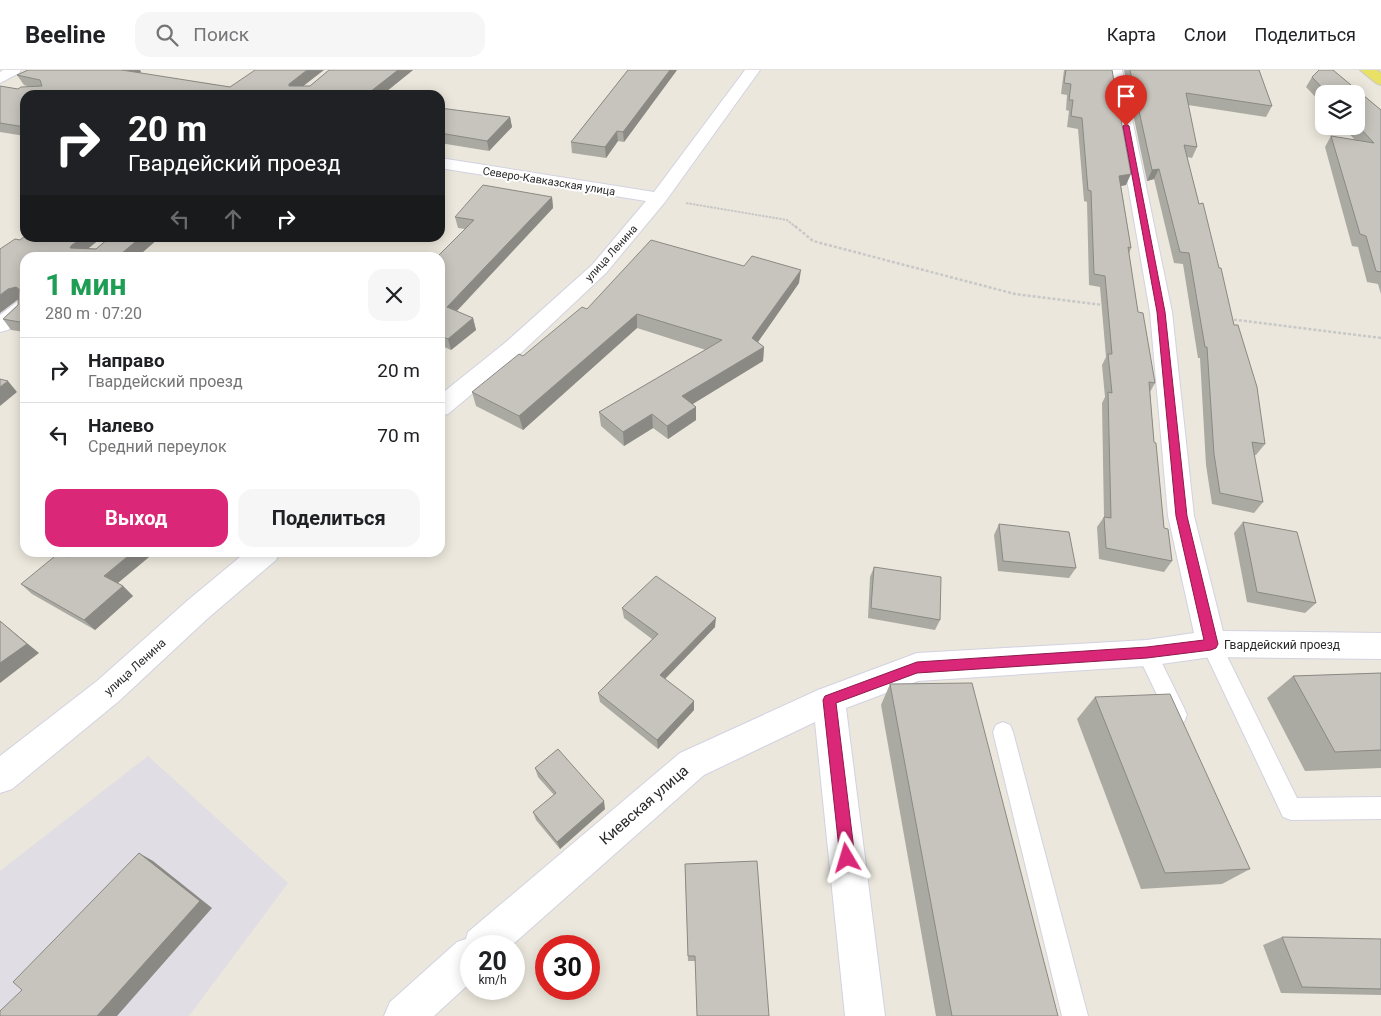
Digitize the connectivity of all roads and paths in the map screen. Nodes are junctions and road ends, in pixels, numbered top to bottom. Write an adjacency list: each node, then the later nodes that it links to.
1 (14, 70): 6 (street)
2 (753, 70): 8 (street, улица Ленина)
3 (1115, 70): 10 (street)
4 (1368, 70): 5 (main road)
5 (1381, 80)
6 (3, 85)
7 (445, 165): 8 (street, Северо-Кавказская улица)
8 (659, 198): 10 (path); 14 (street, улица Ленина)
9 (20, 310): 12 (street)
10 (1161, 312): 16 (street)
11 (1223, 318): 13 (path)
12 (0, 325)
13 (1381, 338)
14 (445, 404)
15 (260, 557): 22 (street, улица Ленина)
16 (1211, 644): 17 (street, Гвардейский проезд); 18 (street, Гвардейский проезд); 23 (lane)
17 (1381, 646)
18 (1147, 652): 19 (street, Гвардейский проезд); 21 (lane)
19 (829, 700): 24 (street, Киевская улица); 27 (street)
20 (1003, 732): 28 (lane)
21 (1184, 732)
22 (0, 777)
23 (1381, 808)
24 (495, 935)
25 (460, 966): 26 (street)
26 (404, 1016)
27 (865, 1016)
28 (1075, 1016)

